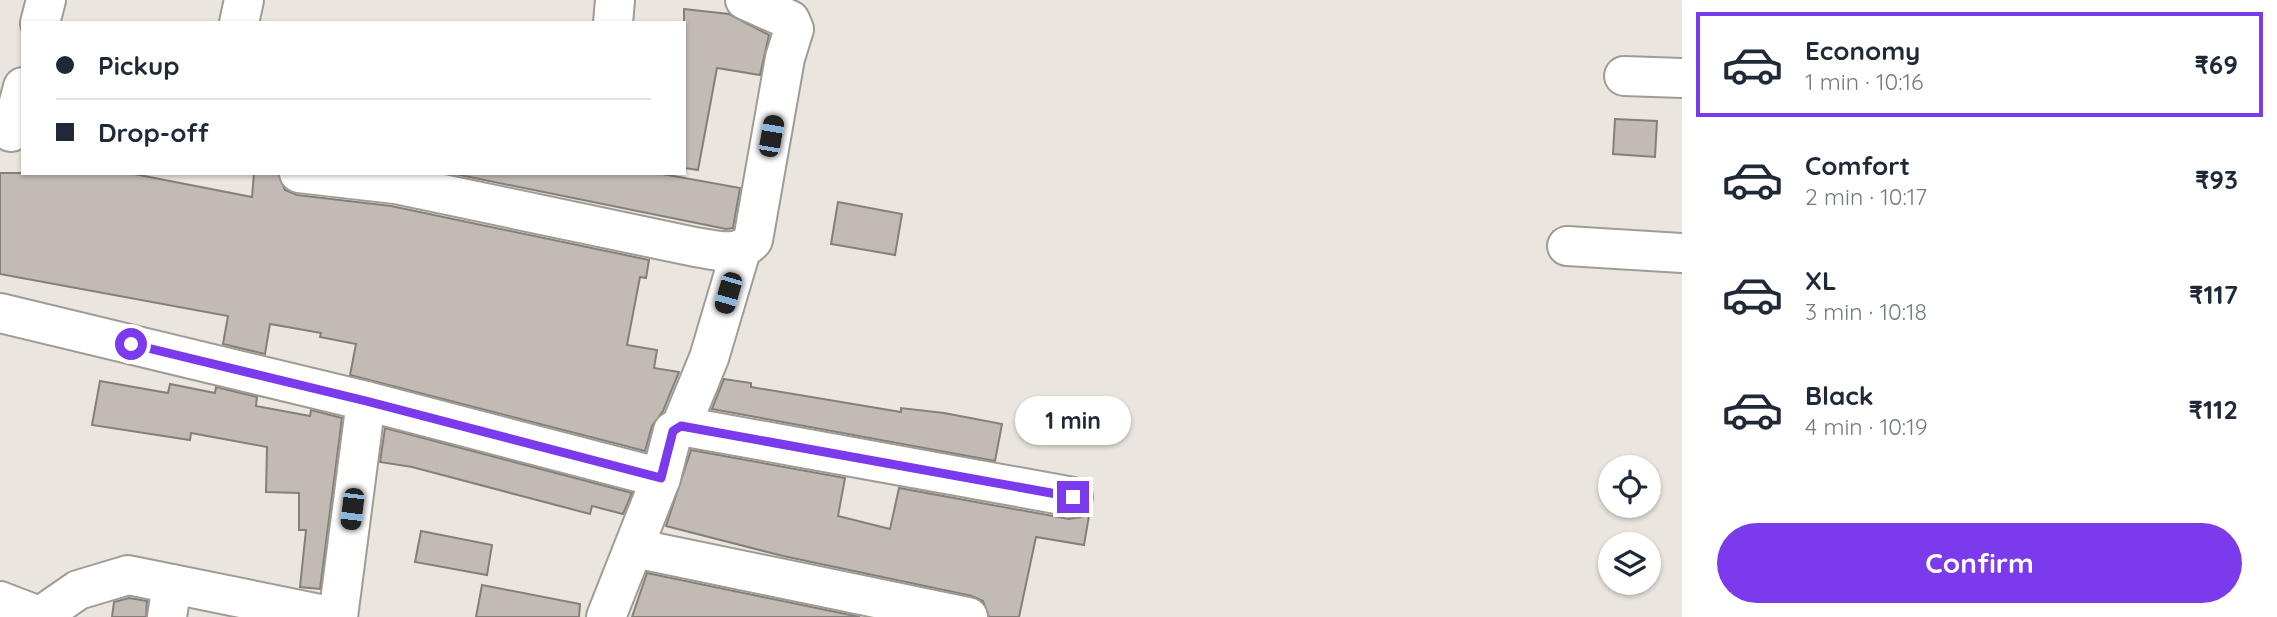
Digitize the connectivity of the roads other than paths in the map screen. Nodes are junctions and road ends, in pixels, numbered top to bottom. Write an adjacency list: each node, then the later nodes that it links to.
1 (46, 0): 5 (street)
2 (244, 0): 6 (street)
3 (615, 0): 7 (street)
4 (745, 0): 14 (street)
5 (41, 21)
6 (239, 21)
7 (613, 21)
8 (1624, 76): 9 (street)
9 (1682, 78)
10 (21, 94): 11 (street)
11 (11, 132)
12 (316, 175): 14 (street)
13 (1567, 246): 15 (street)
14 (741, 250): 18 (street)
15 (1682, 253)
16 (0, 313): 17 (street)
17 (366, 401): 19 (street); 26 (street)
18 (681, 426): 19 (street); 20 (street)
19 (661, 478): 21 (street)
20 (1073, 497)
21 (634, 548): 27 (street); 28 (street)
22 (0, 601): 25 (street)
23 (170, 601): 24 (street); 25 (street)
24 (244, 608): 26 (street)
25 (39, 617)
26 (336, 617)
27 (606, 617)
28 (968, 617)

